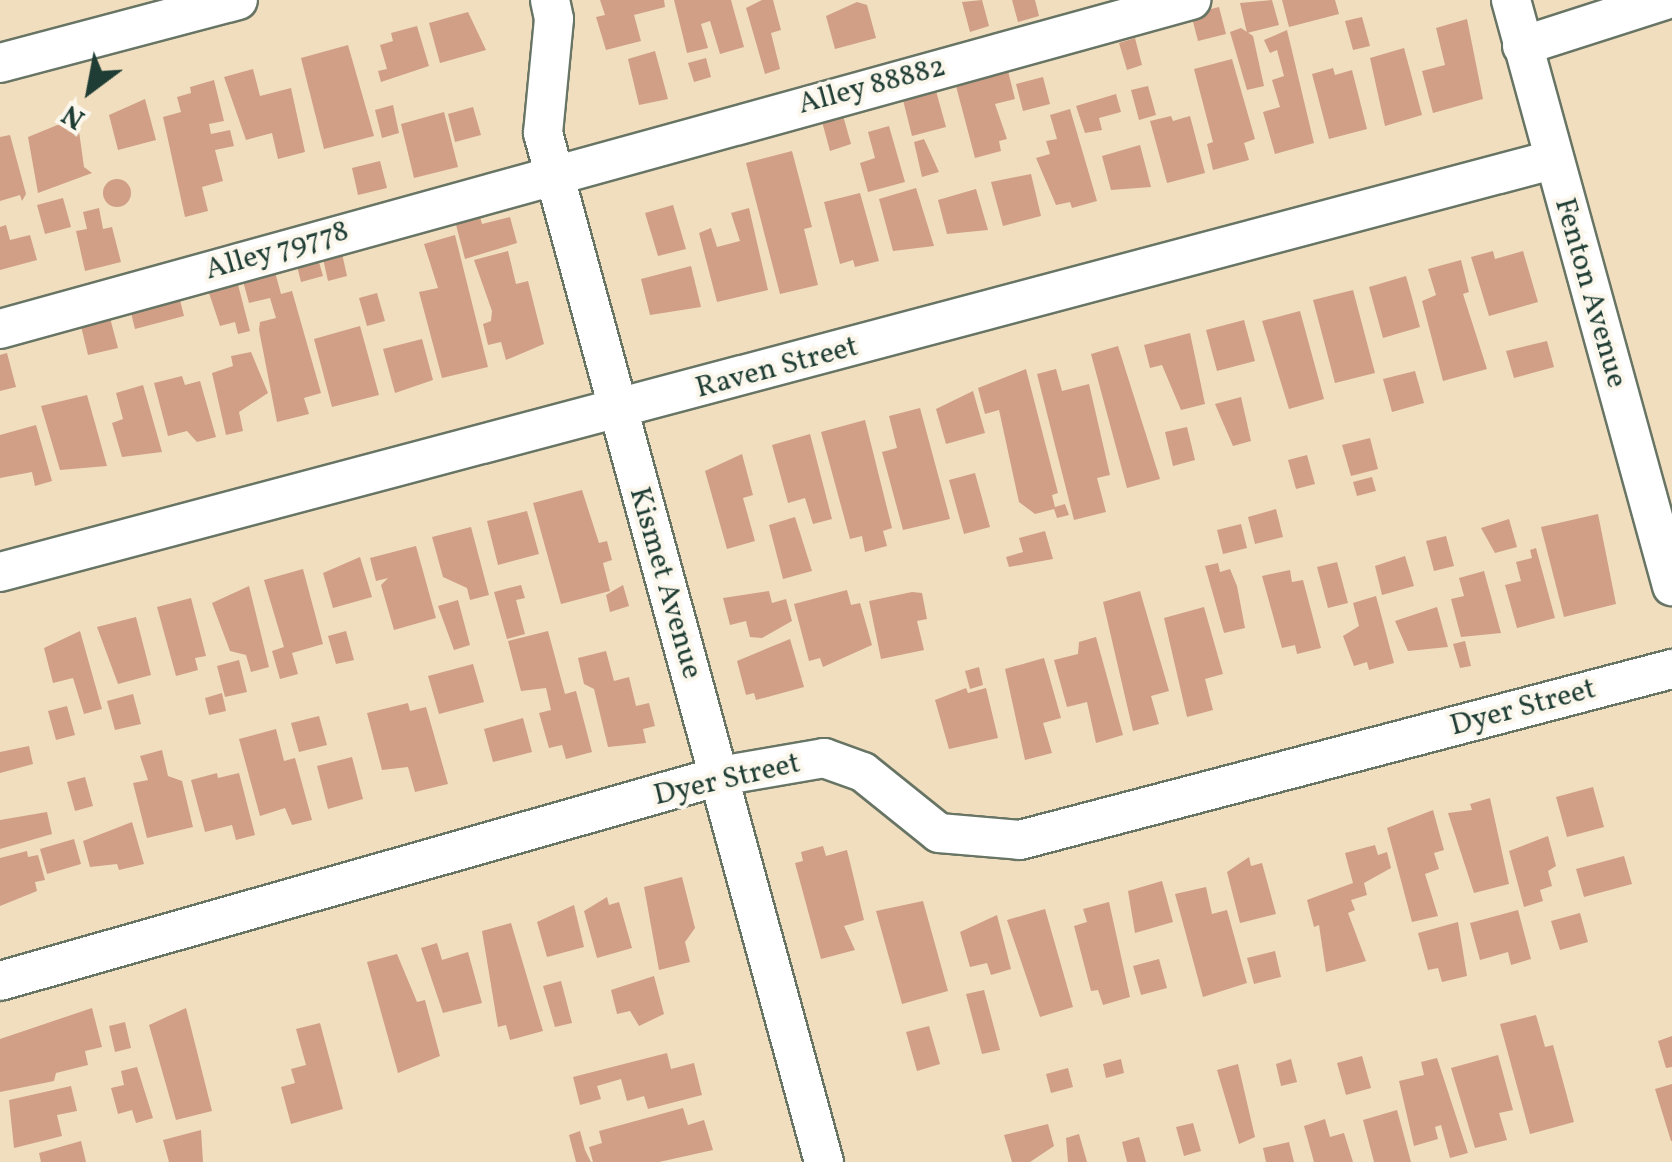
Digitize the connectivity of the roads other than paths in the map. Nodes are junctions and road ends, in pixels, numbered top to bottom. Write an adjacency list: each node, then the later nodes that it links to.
1 (238, 0): 7 (street)
2 (550, 0): 9 (street, Kismet Avenue)
3 (1191, 0): 9 (street, Alley 88882)
4 (1510, 0): 6 (street, Fenton Avenue)
5 (1665, 0): 6 (street)
6 (1522, 46): 8 (street, Fenton Avenue)
7 (0, 63)
8 (1552, 160): 11 (street, Raven Street); 13 (street, Fenton Avenue)
9 (554, 173): 10 (street, Alley 79778); 11 (street, Kismet Avenue)
10 (0, 329)
11 (616, 411): 12 (street, Raven Street); 15 (street, Kismet Avenue)
12 (0, 572)
13 (1672, 586)
14 (1672, 669): 15 (street, Dyer Street)
15 (720, 776): 16 (street, Dyer Street); 17 (street, Kismet Avenue)
16 (0, 981)
17 (824, 1162)

